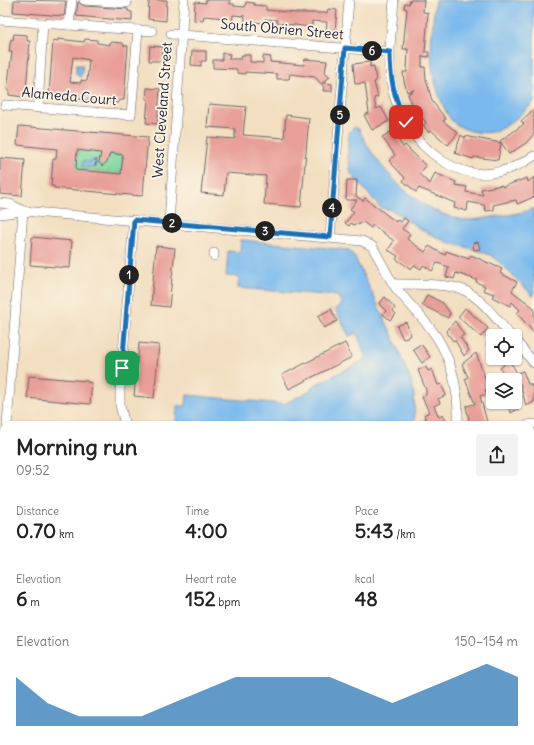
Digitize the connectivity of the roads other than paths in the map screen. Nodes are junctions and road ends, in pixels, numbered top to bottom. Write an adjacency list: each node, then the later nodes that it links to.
1 (72, 0): 10 (street)
2 (84, 0): 6 (street)
3 (184, 0): 14 (street, West Cleveland Street)
4 (349, 0): 15 (street)
5 (394, 0): 16 (street)
6 (112, 1): 7 (street)
7 (127, 4)
8 (0, 20): 9 (street)
9 (43, 23): 10 (street); 18 (street)
10 (70, 25): 11 (street)
11 (138, 30): 12 (street); 18 (street, Alameda Court)
12 (152, 31)
13 (171, 34): 14 (street, South Obrien Street)
14 (181, 35): 15 (street, South Obrien Street); 24 (street, West Cleveland Street)
15 (345, 48): 16 (street, South Obrien Street); 25 (street)
16 (390, 52): 19 (street)
17 (5, 105): 18 (street, Alameda Court)
18 (38, 108)
19 (534, 156)
20 (0, 203): 21 (street)
21 (23, 211): 22 (street); 23 (street); 30 (street)
22 (0, 214)
23 (134, 220): 24 (street); 31 (street)
24 (169, 223): 25 (street)
25 (330, 237): 26 (street)
26 (393, 284): 27 (street); 32 (street)
27 (505, 329)
28 (522, 349): 29 (street)
29 (534, 364)
30 (7, 421)
31 (124, 421)
32 (458, 421)

